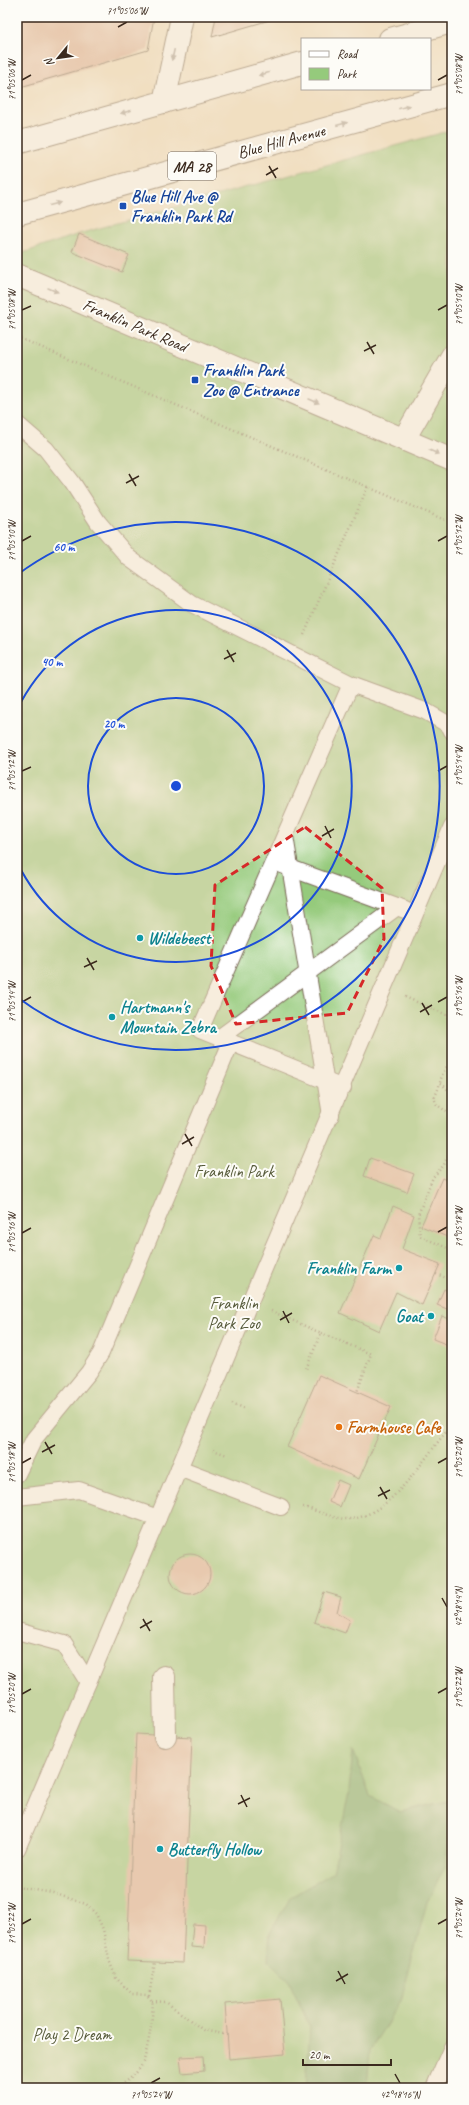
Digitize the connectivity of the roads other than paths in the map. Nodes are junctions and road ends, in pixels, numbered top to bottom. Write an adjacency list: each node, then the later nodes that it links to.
1 (182, 17): 6 (main road, one-way to 6)
2 (452, 22): 3 (main road)
3 (394, 38)
4 (301, 64): 6 (main road, one-way to 6)
5 (452, 94): 8 (main road, Blue Hill Avenue / MA 28, one-way to 5)
6 (164, 102): 7 (main road, one-way to 7)
7 (17, 143)
8 (17, 214)
9 (17, 275): 12 (main road, Franklin Park Road, one-way to 12)
10 (452, 356): 12 (main road)
11 (17, 424): 14 (lane)
12 (404, 439): 13 (main road, Franklin Park Road, one-way to 13)
13 (452, 460)
14 (351, 684): 15 (lane); 17 (lane)
15 (452, 731)
16 (452, 827): 21 (lane)
17 (285, 836): 18 (lane); 19 (lane)
18 (274, 862): 19 (lane); 23 (lane)
19 (290, 868): 20 (lane); 22 (lane)
20 (397, 907): 21 (lane); 22 (lane)
21 (416, 914): 25 (lane)
22 (307, 973): 23 (lane); 24 (lane)
23 (225, 1040): 24 (lane); 28 (lane)
24 (326, 1081): 25 (lane); 26 (lane)
25 (343, 1088): 26 (lane)
26 (331, 1115): 27 (lane)
27 (178, 1468): 30 (lane); 31 (lane)
28 (17, 1474)
29 (17, 1497): 31 (lane)
30 (281, 1507)
31 (158, 1518): 34 (lane)
32 (17, 1631): 34 (lane)
33 (164, 1677): 35 (main road)
34 (88, 1682): 36 (lane)
35 (166, 1736)
36 (17, 1849)
37 (452, 2047): 38 (lane)
38 (434, 2088)

